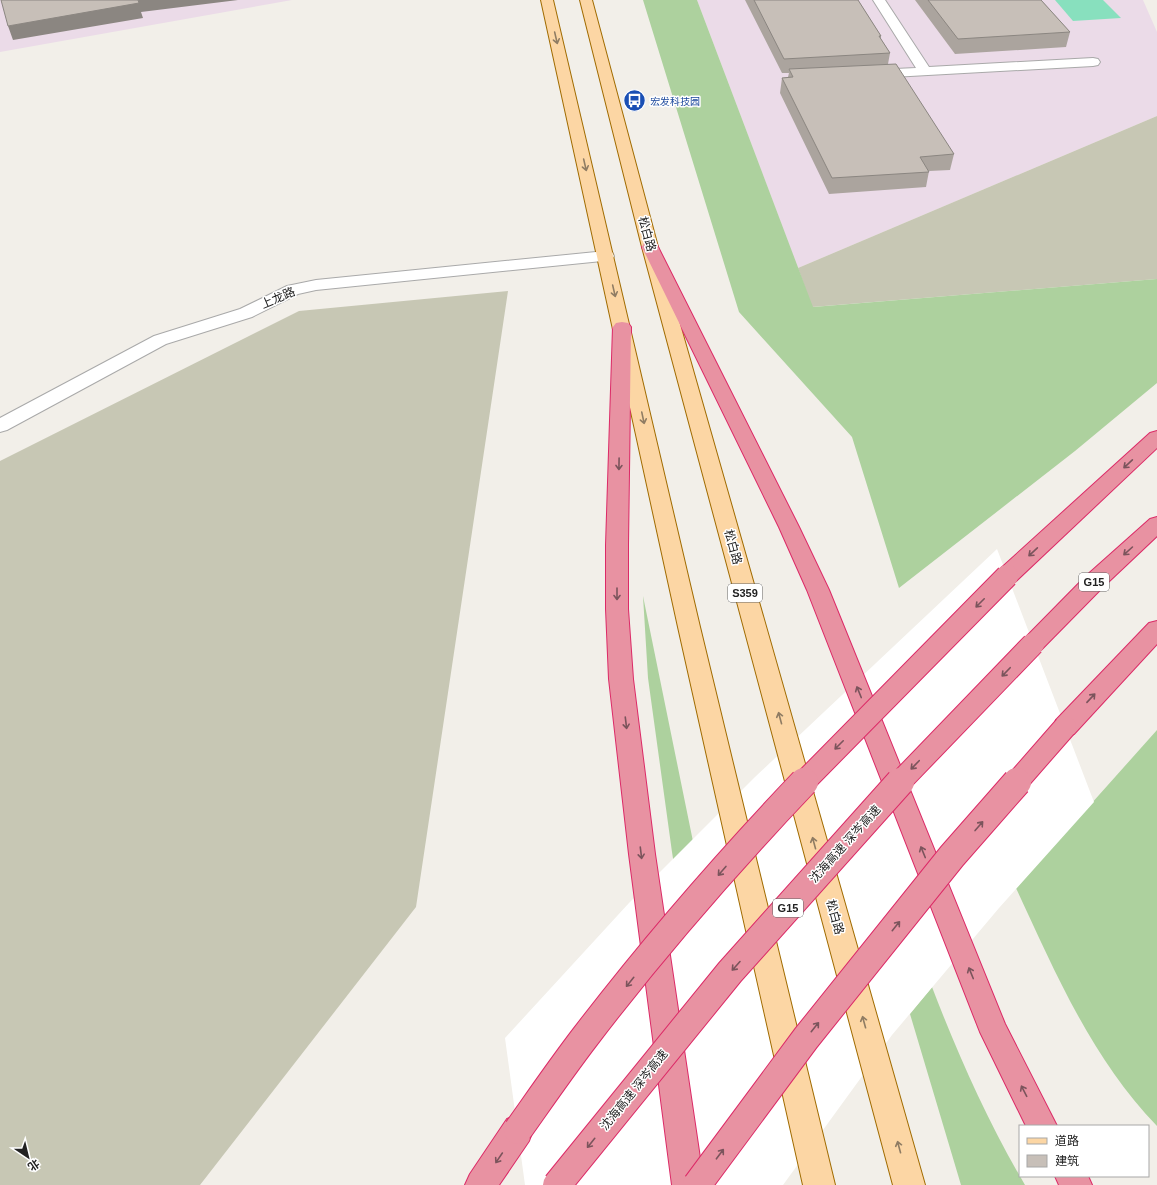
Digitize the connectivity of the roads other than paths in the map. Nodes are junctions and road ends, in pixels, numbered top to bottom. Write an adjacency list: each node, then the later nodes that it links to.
1 (547, 0): 8 (main road, one-way to 8)
2 (586, 0): 7 (main road, 松白路 / S359)
3 (879, 0): 5 (lane)
4 (1092, 62): 5 (lane)
5 (925, 71): 6 (lane)
6 (861, 75)
7 (650, 247): 14 (highway, one-way to 7); 20 (main road, 松白路 / S359, one-way to 7)
8 (606, 256): 9 (main road, one-way to 9); 10 (street, 上龙路)
9 (622, 327): 17 (highway, one-way to 17); 19 (main road, one-way to 19)
10 (0, 426)
11 (1157, 437): 15 (highway, one-way to 15, bridge)
12 (1157, 524): 16 (highway, 沈海高速 深岑高速 / G15, one-way to 16, bridge)
13 (1157, 629): 18 (highway, one-way to 13, bridge)
14 (1041, 1125)
15 (481, 1185)
16 (557, 1185)
17 (688, 1185)
18 (697, 1185)
19 (819, 1185)
20 (909, 1185)

